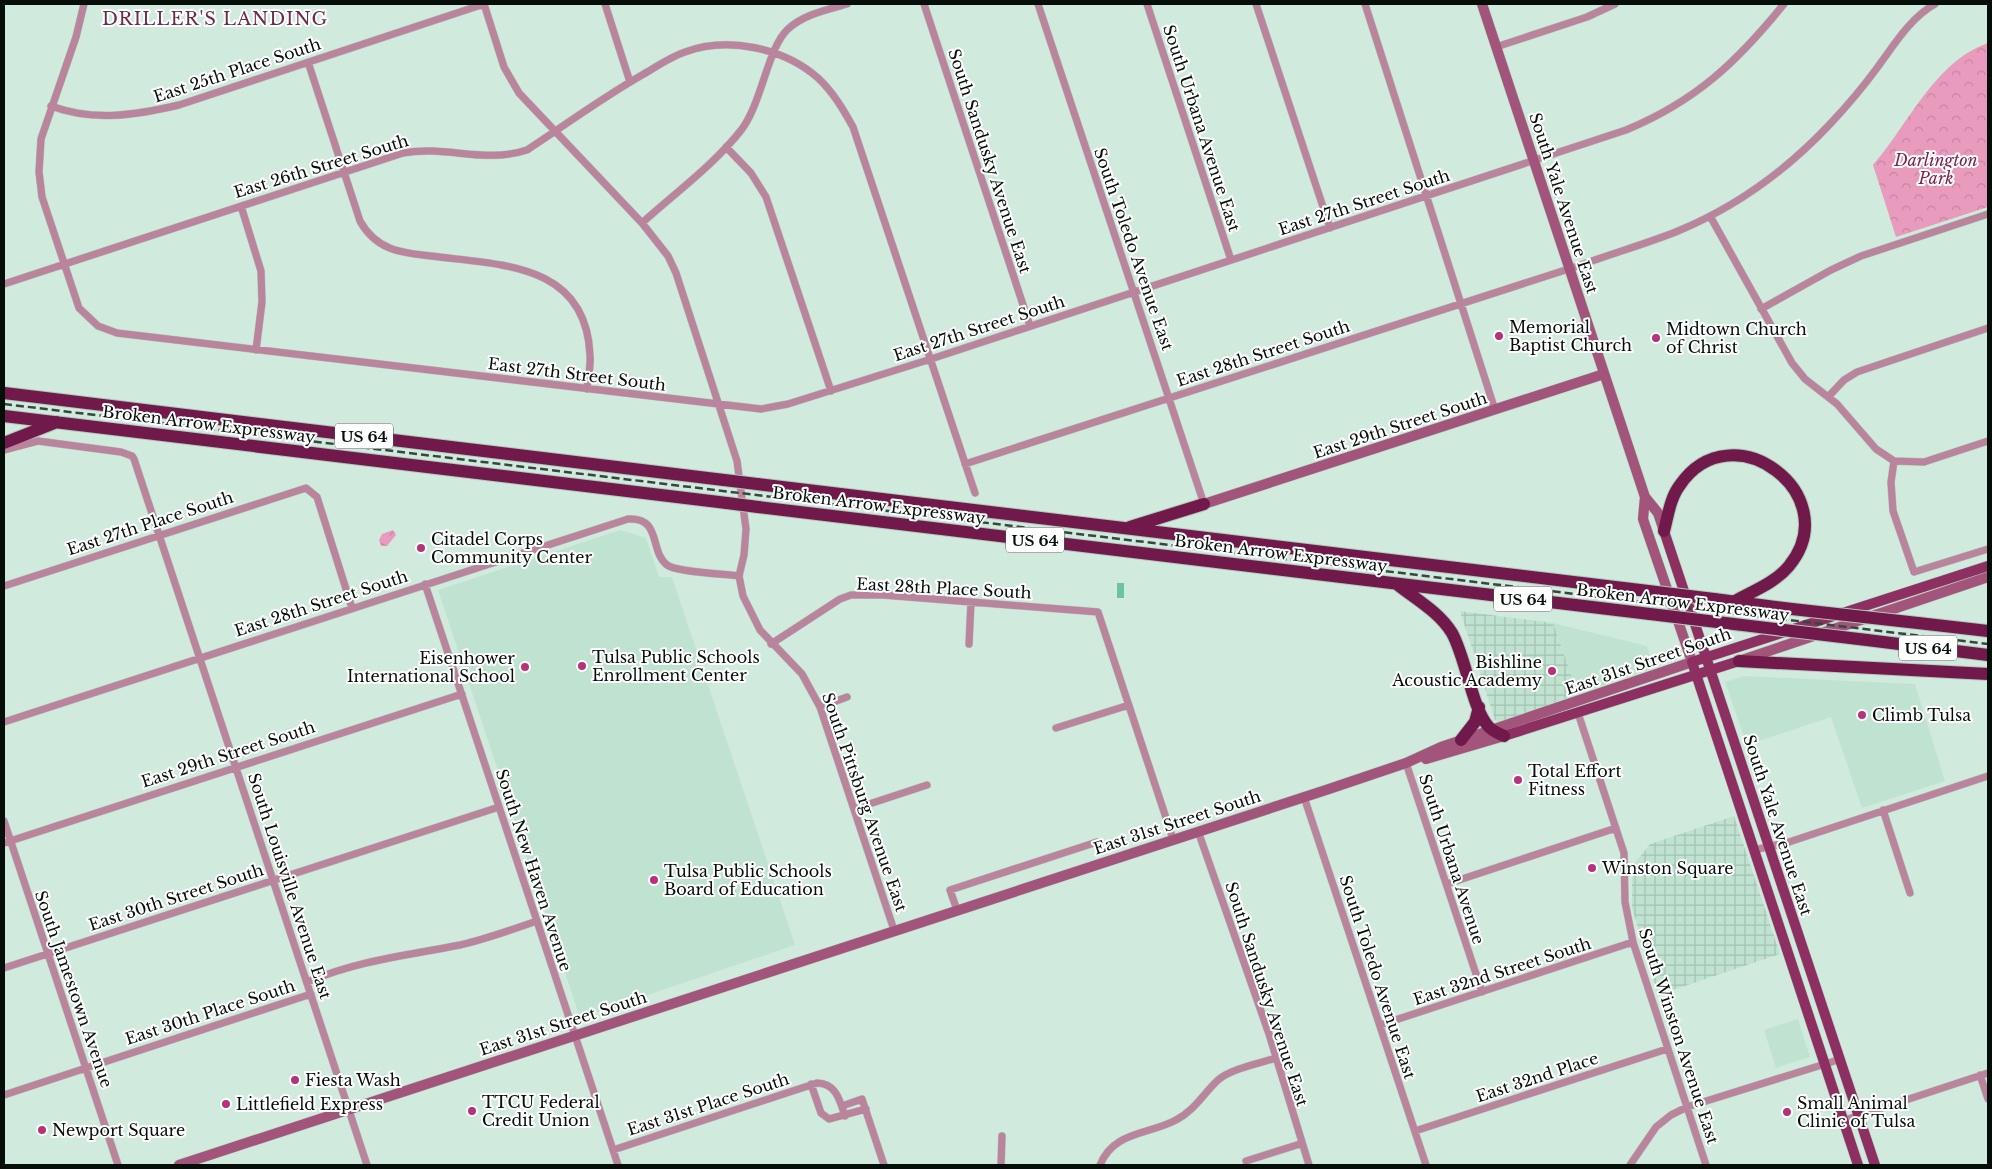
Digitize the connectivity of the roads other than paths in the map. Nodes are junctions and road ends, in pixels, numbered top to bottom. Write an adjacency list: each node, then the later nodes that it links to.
1 (84, 4): 18 (street, East 27th Street South)
2 (484, 4): 16 (street, East 25th Place South); 19 (street, South Pittsburg Avenue East)
3 (605, 4): 17 (street)
4 (847, 4): 15 (street)
5 (924, 4): 36 (street, South Sandusky Avenue East)
6 (1038, 4): 33 (street, South Toledo Avenue East)
7 (1147, 4): 29 (street, South Urbana Avenue East)
8 (1256, 4): 28 (street)
9 (1365, 4): 23 (street)
10 (1482, 4): 14 (main road, South Yale Avenue East)
11 (1615, 4): 14 (street)
12 (1784, 4): 21 (street, East 27th Street South)
13 (1935, 4): 26 (street)
14 (1496, 47): 21 (main road, South Yale Avenue East)
15 (774, 53): 17 (street, East 26th Street South); 20 (street); 39 (street, East 26th Street South)
16 (308, 62): 18 (street, East 25th Place South); 22 (street)
17 (630, 82): 19 (street, East 26th Street South)
18 (51, 106): 30 (street, East 27th Street South)
19 (555, 132): 22 (street, East 26th Street South); 27 (street, South Pittsburg Avenue East)
20 (726, 147): 27 (street); 42 (street)
21 (1534, 161): 23 (street, East 27th Street South); 31 (main road, South Yale Avenue East)
22 (344, 172): 24 (street, East 26th Street South); 41 (street)
23 (1427, 196): 28 (street, East 27th Street South); 34 (street)
24 (241, 206): 30 (street, East 26th Street South); 38 (street)
25 (1988, 214): 35 (street)
26 (1710, 216): 31 (street); 35 (street)
27 (642, 223): 46 (street, South Pittsburg Avenue East)
28 (1330, 228): 29 (street, East 27th Street South)
29 (1231, 260): 33 (street, East 27th Street South)
30 (63, 264): 32 (street, East 26th Street South); 38 (street, East 27th Street South)
31 (1569, 268): 34 (street, East 28th Street South); 40 (main road, South Yale Avenue East)
32 (4, 284)
33 (1134, 292): 36 (street, East 27th Street South); 45 (street, South Toledo Avenue East)
34 (1460, 303): 45 (street, East 28th Street South); 47 (street)
35 (1761, 309): 44 (street)
36 (1030, 326): 39 (street, East 27th Street South)
37 (1988, 328): 44 (street)
38 (256, 350): 41 (street, East 27th Street South)
39 (931, 359): 42 (street, East 27th Street South); 54 (street, East 26th Street South)
40 (1604, 374): 47 (main road, East 29th Street South); 56 (main road, South Yale Avenue East)
41 (587, 389): 46 (street, East 27th Street South)
42 (832, 390): 46 (street, East 27th Street South)
43 (4, 393): 58 (highway, Broken Arrow Expressway / US 64, bridge)
44 (1828, 396): 53 (street)
45 (1170, 397): 54 (street, East 28th Street South); 57 (street, South Toledo Avenue East)
46 (720, 406): 63 (street, South Pittsburg Avenue East)
47 (1495, 410): 57 (main road, East 29th Street South)
48 (4, 416): 49 (highway, Broken Arrow Expressway / US 64)
49 (58, 422): 51 (highway); 66 (highway, Broken Arrow Expressway / US 64, bridge)
50 (1988, 441): 53 (street)
51 (4, 443)
52 (4, 450): 60 (street, South Louisville Avenue East)
53 (1894, 461): 61 (street)
54 (965, 464): 55 (street, East 26th Street South)
55 (975, 493)
56 (1645, 497): 59 (main road, South Yale Avenue East); 78 (main road, South Yale Avenue East)
57 (1204, 504): 58 (highway)
58 (1127, 528): 68 (highway, Broken Arrow Expressway / US 64, bridge)
59 (1664, 532): 68 (highway); 76 (main road, South Yale Avenue East)
60 (160, 535): 67 (street, East 27th Place South); 70 (street, East 27th Place South); 75 (street, South Louisville Avenue East)
61 (1988, 549)
62 (1988, 566): 76 (main road, East 31st Street South)
63 (740, 576): 65 (street, East 28th Street South); 72 (street, South Pittsburg Avenue East)
64 (1988, 577): 77 (main road, East 31st Street South)
65 (425, 584): 70 (street, East 28th Street South); 82 (street, South New Haven Avenue)
66 (1396, 584): 74 (highway, Broken Arrow Expressway / US 64, bridge); 86 (highway)
67 (4, 586)
68 (1735, 601): 71 (highway, Broken Arrow Expressway / US 64, bridge)
69 (971, 602): 72 (street, East 28th Place South); 73 (street); 84 (street, East 28th Place South)
70 (352, 608): 75 (street, East 28th Street South)
71 (1988, 631)
72 (771, 644): 85 (street, South Pittsburg Avenue East)
73 (969, 644)
74 (1988, 655)
75 (199, 657): 88 (street, East 28th Street South); 94 (street, South Louisville Avenue East)
76 (1706, 657): 78 (main road, East 31st Street South); 79 (main road, South Yale Avenue East)
77 (1739, 661): 79 (main road, East 31st Street South); 80 (highway)
78 (1692, 662): 81 (main road, South Yale Avenue East); 90 (main road, East 31st Street South)
79 (1710, 670): 81 (main road, East 31st Street South); 107 (main road, South Yale Avenue East)
80 (1988, 674)
81 (1697, 675): 87 (main road, East 31st Street South); 108 (main road, South Yale Avenue East)
82 (462, 694): 94 (street, East 29th Street South); 98 (street, South New Haven Avenue)
83 (847, 697): 85 (street)
84 (1130, 705): 89 (street); 104 (street)
85 (820, 706): 99 (street, South Pittsburg Avenue East)
86 (1479, 707): 90 (highway); 92 (highway)
87 (1578, 713): 91 (main road, East 31st Street South); 102 (street, South Winston Avenue East)
88 (4, 722)
89 (1056, 728)
90 (1492, 730): 91 (highway); 92 (main road, East 31st Street South)
91 (1504, 736): 93 (main road, East 31st Street South)
92 (1461, 740): 93 (main road, East 31st Street South)
93 (1406, 763): 97 (main road, East 31st Street South); 110 (street, South Urbana Avenue)
94 (236, 767): 105 (street, East 29th Street South); 109 (street, South Louisville Avenue East)
95 (1988, 776): 100 (street)
96 (927, 785): 99 (street)
97 (1304, 797): 103 (main road, East 31st Street South); 121 (street, South Toledo Avenue East)
98 (499, 807): 109 (street, East 30th Street South); 113 (street, South New Haven Avenue)
99 (854, 809): 114 (street, South Pittsburg Avenue East)
100 (1883, 810): 107 (street); 111 (street)
101 (4, 821): 105 (street, South Jamestown Avenue)
102 (1616, 828): 110 (street); 115 (street, South Winston Avenue East)
103 (1198, 831): 104 (main road, East 31st Street South); 124 (street, South Sandusky Avenue East)
104 (1173, 839): 112 (main road, East 31st Street South)
105 (7, 842): 116 (street, South Jamestown Avenue)
106 (1097, 842): 112 (street, East 31st Street South)
107 (1769, 848): 108 (street); 125 (main road, South Yale Avenue East)
108 (1754, 850): 126 (main road, South Yale Avenue East)
109 (274, 880): 116 (street, East 30th Street South); 118 (street, South Louisville Avenue East)
110 (1447, 884): 119 (street, South Urbana Avenue)
111 (1910, 893)
112 (957, 910): 114 (main road, East 31st Street South)
113 (537, 922): 118 (street, East 30th Place South); 122 (street, South New Haven Avenue)
114 (894, 930): 122 (main road, East 31st Street South)
115 (1633, 942): 119 (street, East 32nd Street South); 123 (street, South Winston Avenue East)
116 (47, 953): 117 (street, East 30th Street South); 127 (street, South Jamestown Avenue)
117 (4, 968)
118 (307, 982): 120 (street, South Louisville Avenue East)
119 (1482, 992): 121 (street, East 32nd Street South)
120 (311, 994): 127 (street, East 30th Place South); 135 (street, South Louisville Avenue East)
121 (1380, 1026): 140 (street, South Toledo Avenue East)
122 (574, 1034): 135 (main road, East 31st Street South); 143 (street, South New Haven Avenue)
123 (1667, 1049): 134 (street, South Winston Avenue East); 140 (street, East 32nd Place)
124 (1276, 1058): 142 (street, South Sandusky Avenue East); 151 (street)
125 (1841, 1059): 126 (street); 137 (main road, South Yale Avenue East)
126 (1824, 1065): 134 (street); 139 (main road, South Yale Avenue East)
127 (86, 1067): 131 (street, East 30th Place South); 145 (street, South Jamestown Avenue)
128 (1988, 1073): 129 (street)
129 (1980, 1075): 132 (street); 137 (street)
130 (812, 1084): 133 (street, East 31st Place South); 138 (street, East 31st Place South); 143 (street, East 31st Place South)
131 (4, 1095)
132 (1988, 1100)
133 (842, 1106): 136 (street); 138 (street, East 31st Place South)
134 (1687, 1106): 154 (street); 155 (street, South Winston Avenue East)
135 (349, 1109): 146 (main road, East 31st Street South); 147 (street, South Louisville Avenue East)
136 (866, 1109): 138 (street); 149 (street)
137 (1859, 1115): 139 (street); 157 (main road, South Yale Avenue East)
138 (845, 1116)
139 (1842, 1121): 156 (main road, South Yale Avenue East)
140 (1414, 1130): 153 (street, South Toledo Avenue East)
141 (1002, 1136): 150 (street)
142 (1300, 1144): 144 (street); 152 (street, South Sandusky Avenue East)
143 (613, 1150): 148 (street, South New Haven Avenue)
144 (1246, 1161)
145 (118, 1165)
146 (179, 1165)
147 (367, 1165)
148 (618, 1165)
149 (884, 1165)
150 (1001, 1165)
151 (1100, 1165)
152 (1308, 1165)
153 (1426, 1165)
154 (1630, 1165)
155 (1706, 1165)
156 (1858, 1165)
157 (1875, 1165)

